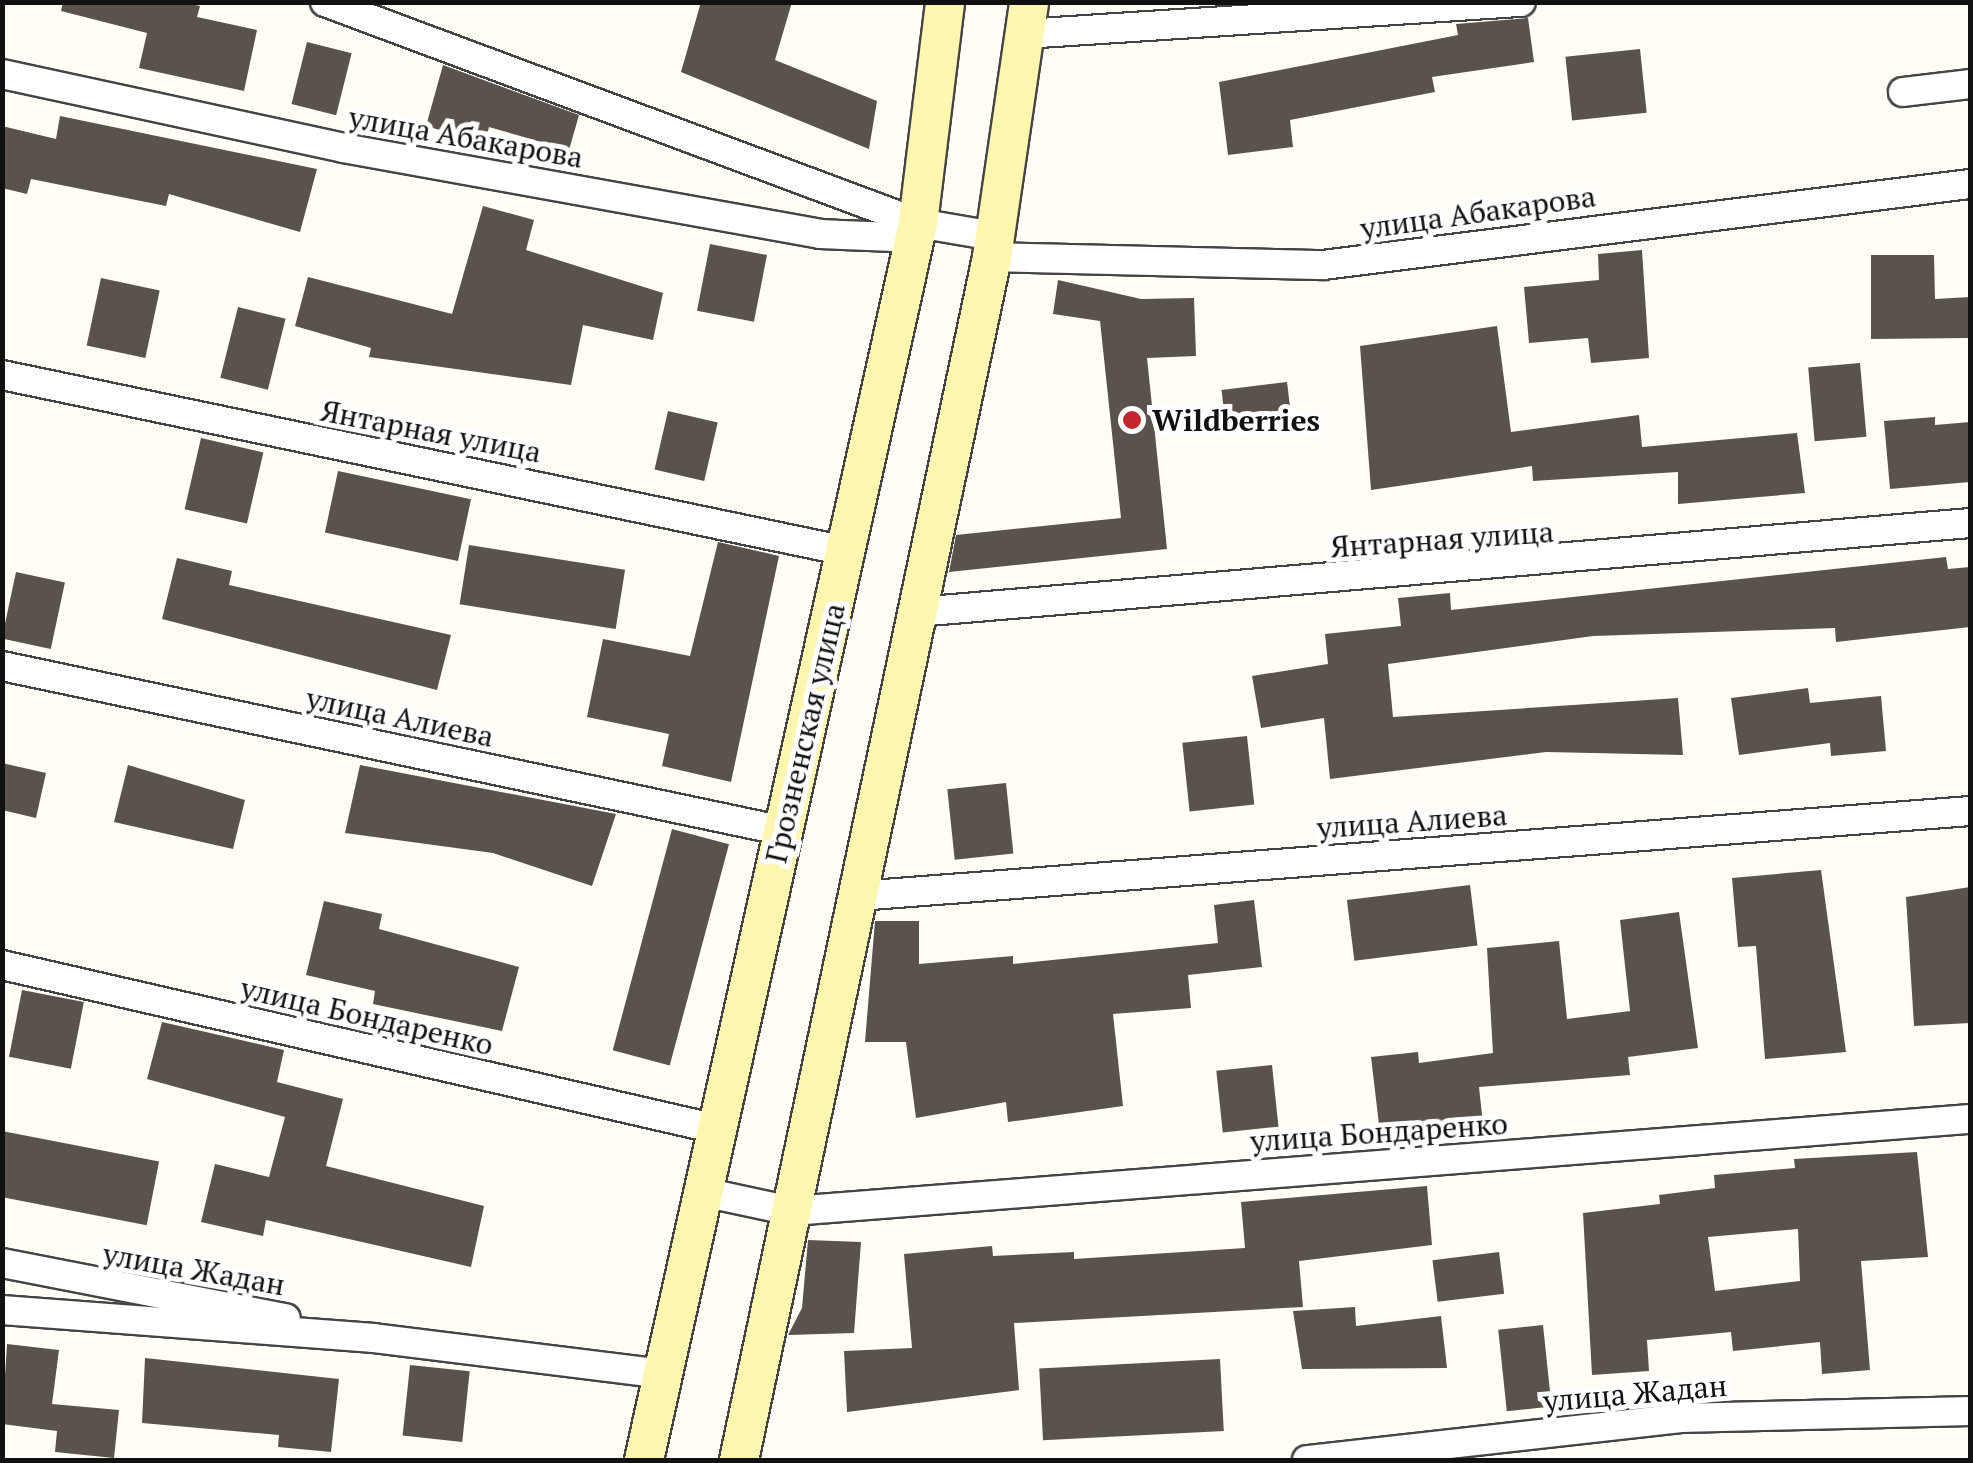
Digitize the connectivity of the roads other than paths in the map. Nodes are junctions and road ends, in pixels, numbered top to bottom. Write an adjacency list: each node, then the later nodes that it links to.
1 (325, 2): 9 (street, улица Абакарова)
2 (946, 2): 9 (street, Грозненская улица)
3 (1520, 2): 4 (street)
4 (1026, 18): 10 (street)
5 (2, 74): 9 (street, улица Абакарова)
6 (1970, 84): 7 (street)
7 (1903, 92)
8 (1970, 184): 10 (street, улица Абакарова)
9 (918, 223): 10 (street, улица Абакарова); 13 (street, Грозненская улица)
10 (992, 246): 14 (street)
11 (2, 376): 13 (street, Янтарная улица)
12 (1970, 523): 14 (street, Янтарная улица)
13 (846, 550): 17 (street, Грозненская улица)
14 (917, 612): 18 (street)
15 (2, 666): 17 (street, улица Алиева)
16 (1970, 811): 18 (street, улица Алиева)
17 (784, 831): 21 (street, Грозненская улица)
18 (858, 896): 23 (street)
19 (2, 965): 21 (street, улица Бондаренко)
20 (1970, 1118): 23 (street, улица Бондаренко)
21 (717, 1129): 22 (street, Грозненская улица)
22 (703, 1192): 23 (street, улица Бондаренко); 27 (street, Грозненская улица)
23 (792, 1210): 30 (street)
24 (2, 1263): 26 (street, улица Жадан)
25 (2, 1310): 26 (street)
26 (374, 1338): 27 (street)
27 (663, 1374): 29 (street, Грозненская улица)
28 (1970, 1410): 31 (street, улица Жадан)
29 (644, 1460)
30 (740, 1460)
31 (1307, 1460)

